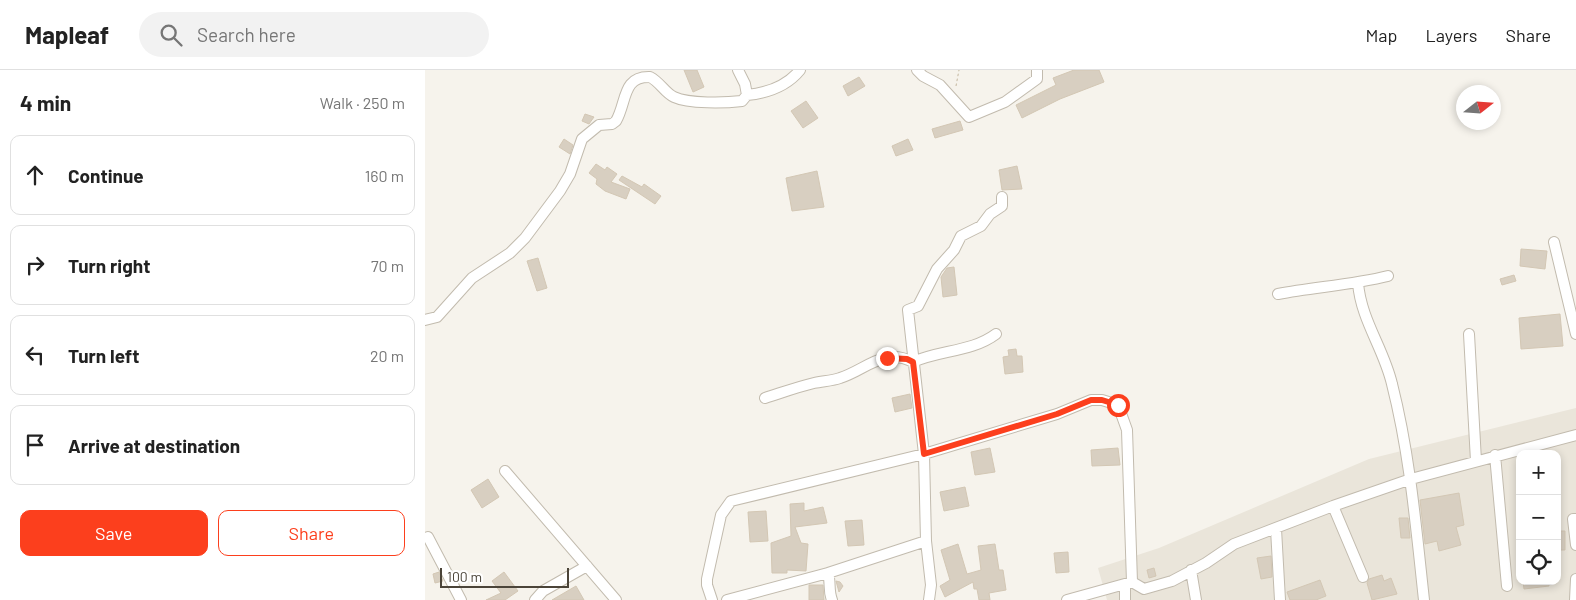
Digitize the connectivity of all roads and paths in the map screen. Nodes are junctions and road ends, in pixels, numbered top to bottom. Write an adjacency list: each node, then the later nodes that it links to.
1 (738, 70): 7 (street)
2 (800, 70): 7 (street)
3 (917, 70): 5 (street)
4 (959, 70): 6 (path)
5 (1037, 70)
6 (955, 89)
7 (747, 95): 13 (street)
8 (1002, 197): 17 (street)
9 (1554, 242): 16 (street)
10 (1388, 276): 11 (street)
11 (1358, 283): 12 (street); 24 (street)
12 (1278, 294)
13 (425, 320)
14 (996, 334): 17 (street)
15 (1469, 334): 22 (street)
16 (1576, 334)
17 (913, 362): 18 (street); 20 (street)
18 (765, 398)
19 (1576, 435): 21 (street)
20 (924, 454): 29 (street); 36 (street); 41 (street)
21 (1495, 455): 22 (street); 37 (street)
22 (1476, 460): 24 (street)
23 (505, 471): 31 (street)
24 (1411, 479): 25 (street); 49 (street)
25 (1333, 506): 27 (street); 34 (street)
26 (1576, 519): 30 (street)
27 (1276, 529): 32 (street); 48 (street)
28 (428, 537): 38 (street)
29 (926, 541): 33 (street); 44 (street)
30 (1576, 545)
31 (587, 566): 39 (street); 40 (street)
32 (1191, 570): 36 (street); 47 (street)
33 (829, 573): 42 (street); 43 (street)
34 (1363, 577)
35 (1576, 579): 50 (street)
36 (1128, 583): 45 (street); 46 (street)
37 (1507, 586)
38 (461, 600)
39 (535, 600)
40 (616, 600)
41 (712, 600)
42 (727, 600)
43 (832, 600)
44 (929, 600)
45 (1067, 600)
46 (1125, 600)
47 (1195, 600)
48 (1280, 600)
49 (1423, 600)
50 (1575, 600)

